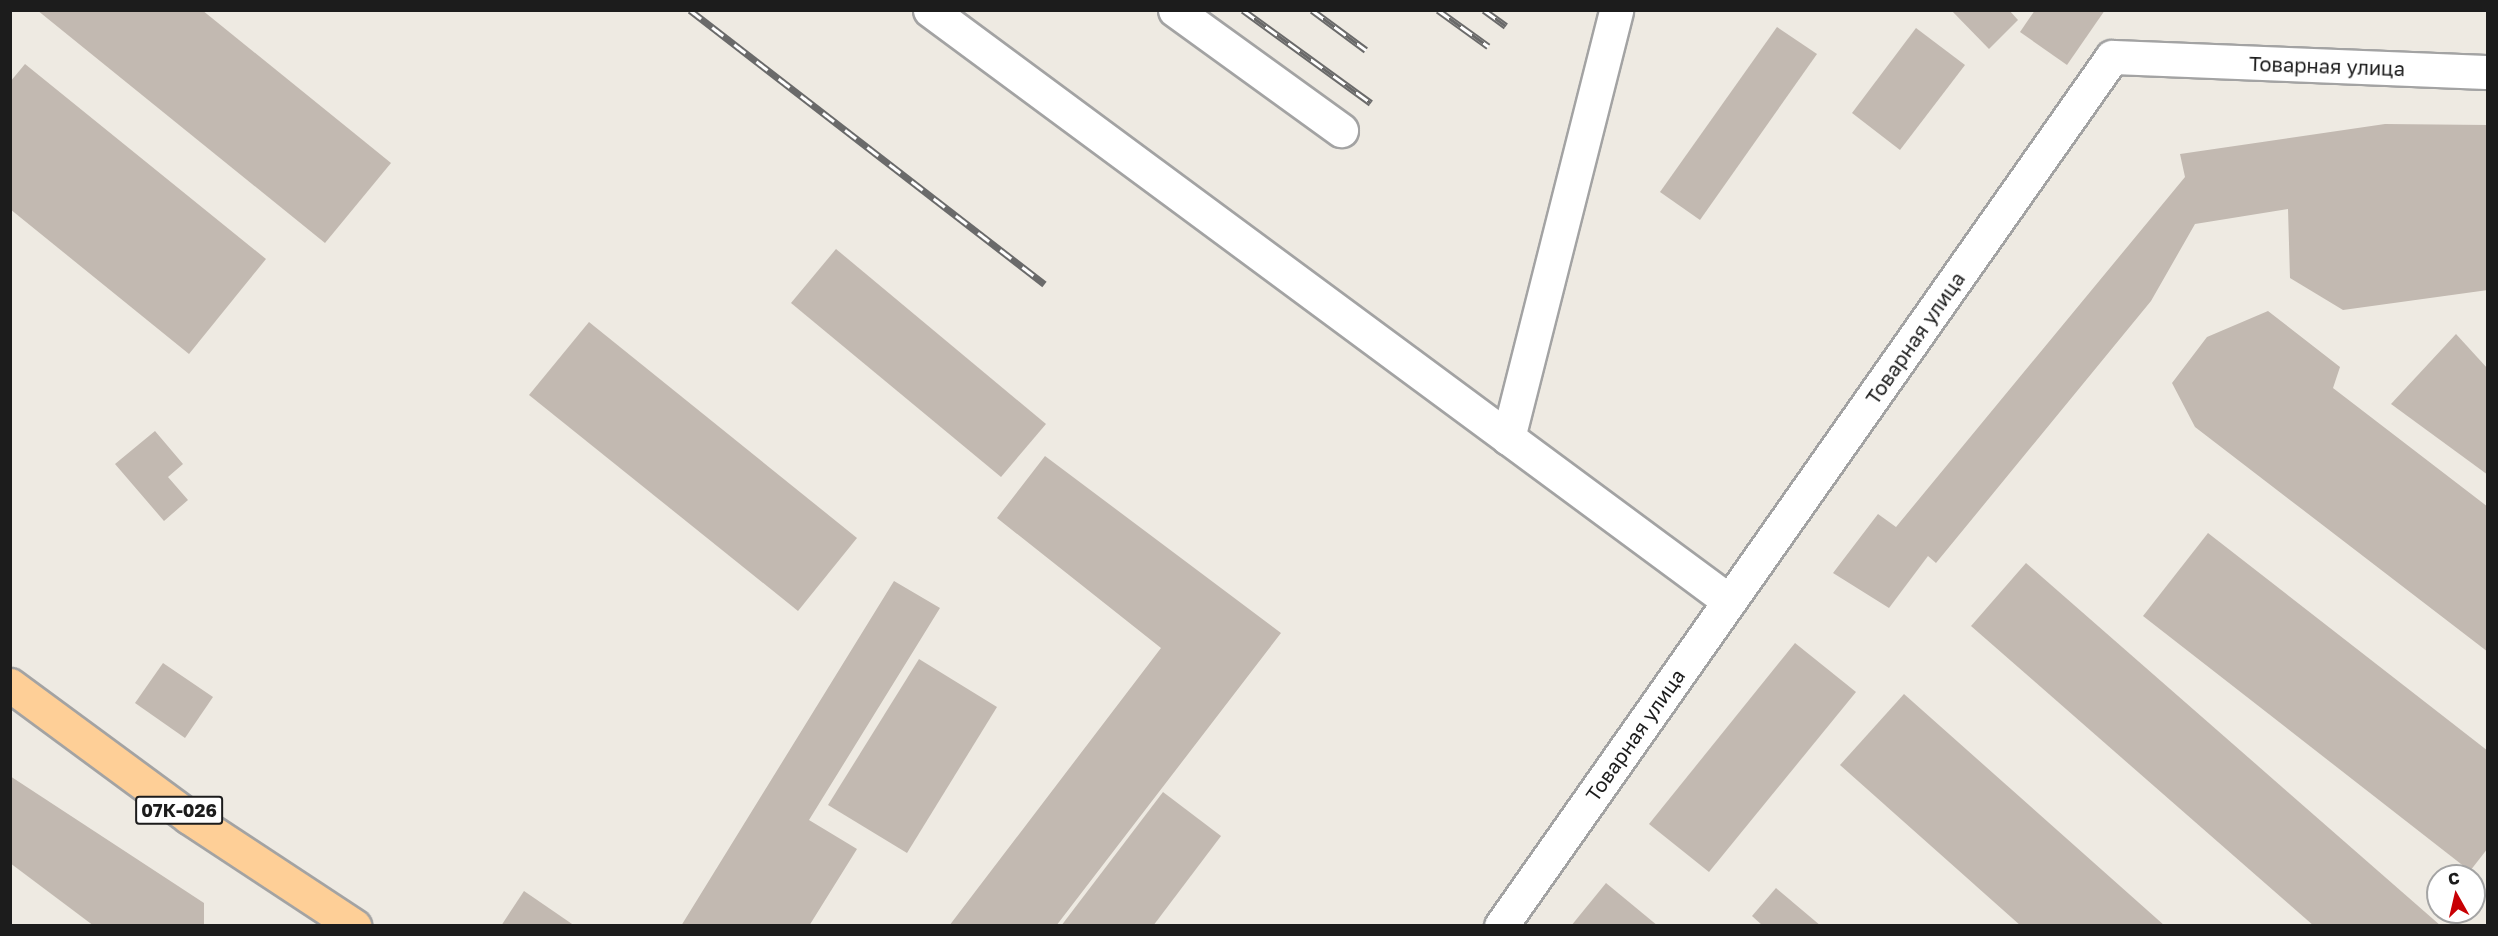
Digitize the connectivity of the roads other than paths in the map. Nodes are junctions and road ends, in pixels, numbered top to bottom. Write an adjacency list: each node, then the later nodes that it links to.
1 (930, 10): 6 (street)
2 (1175, 10): 5 (street)
3 (1616, 10): 6 (street)
4 (2487, 72): 7 (street, Товарная улица)
5 (1341, 130)
6 (1508, 438): 7 (street)
7 (1729, 601): 10 (street, Товарная улица)
8 (10, 686): 9 (main road, 07К-026)
9 (354, 926)
10 (1501, 926)

